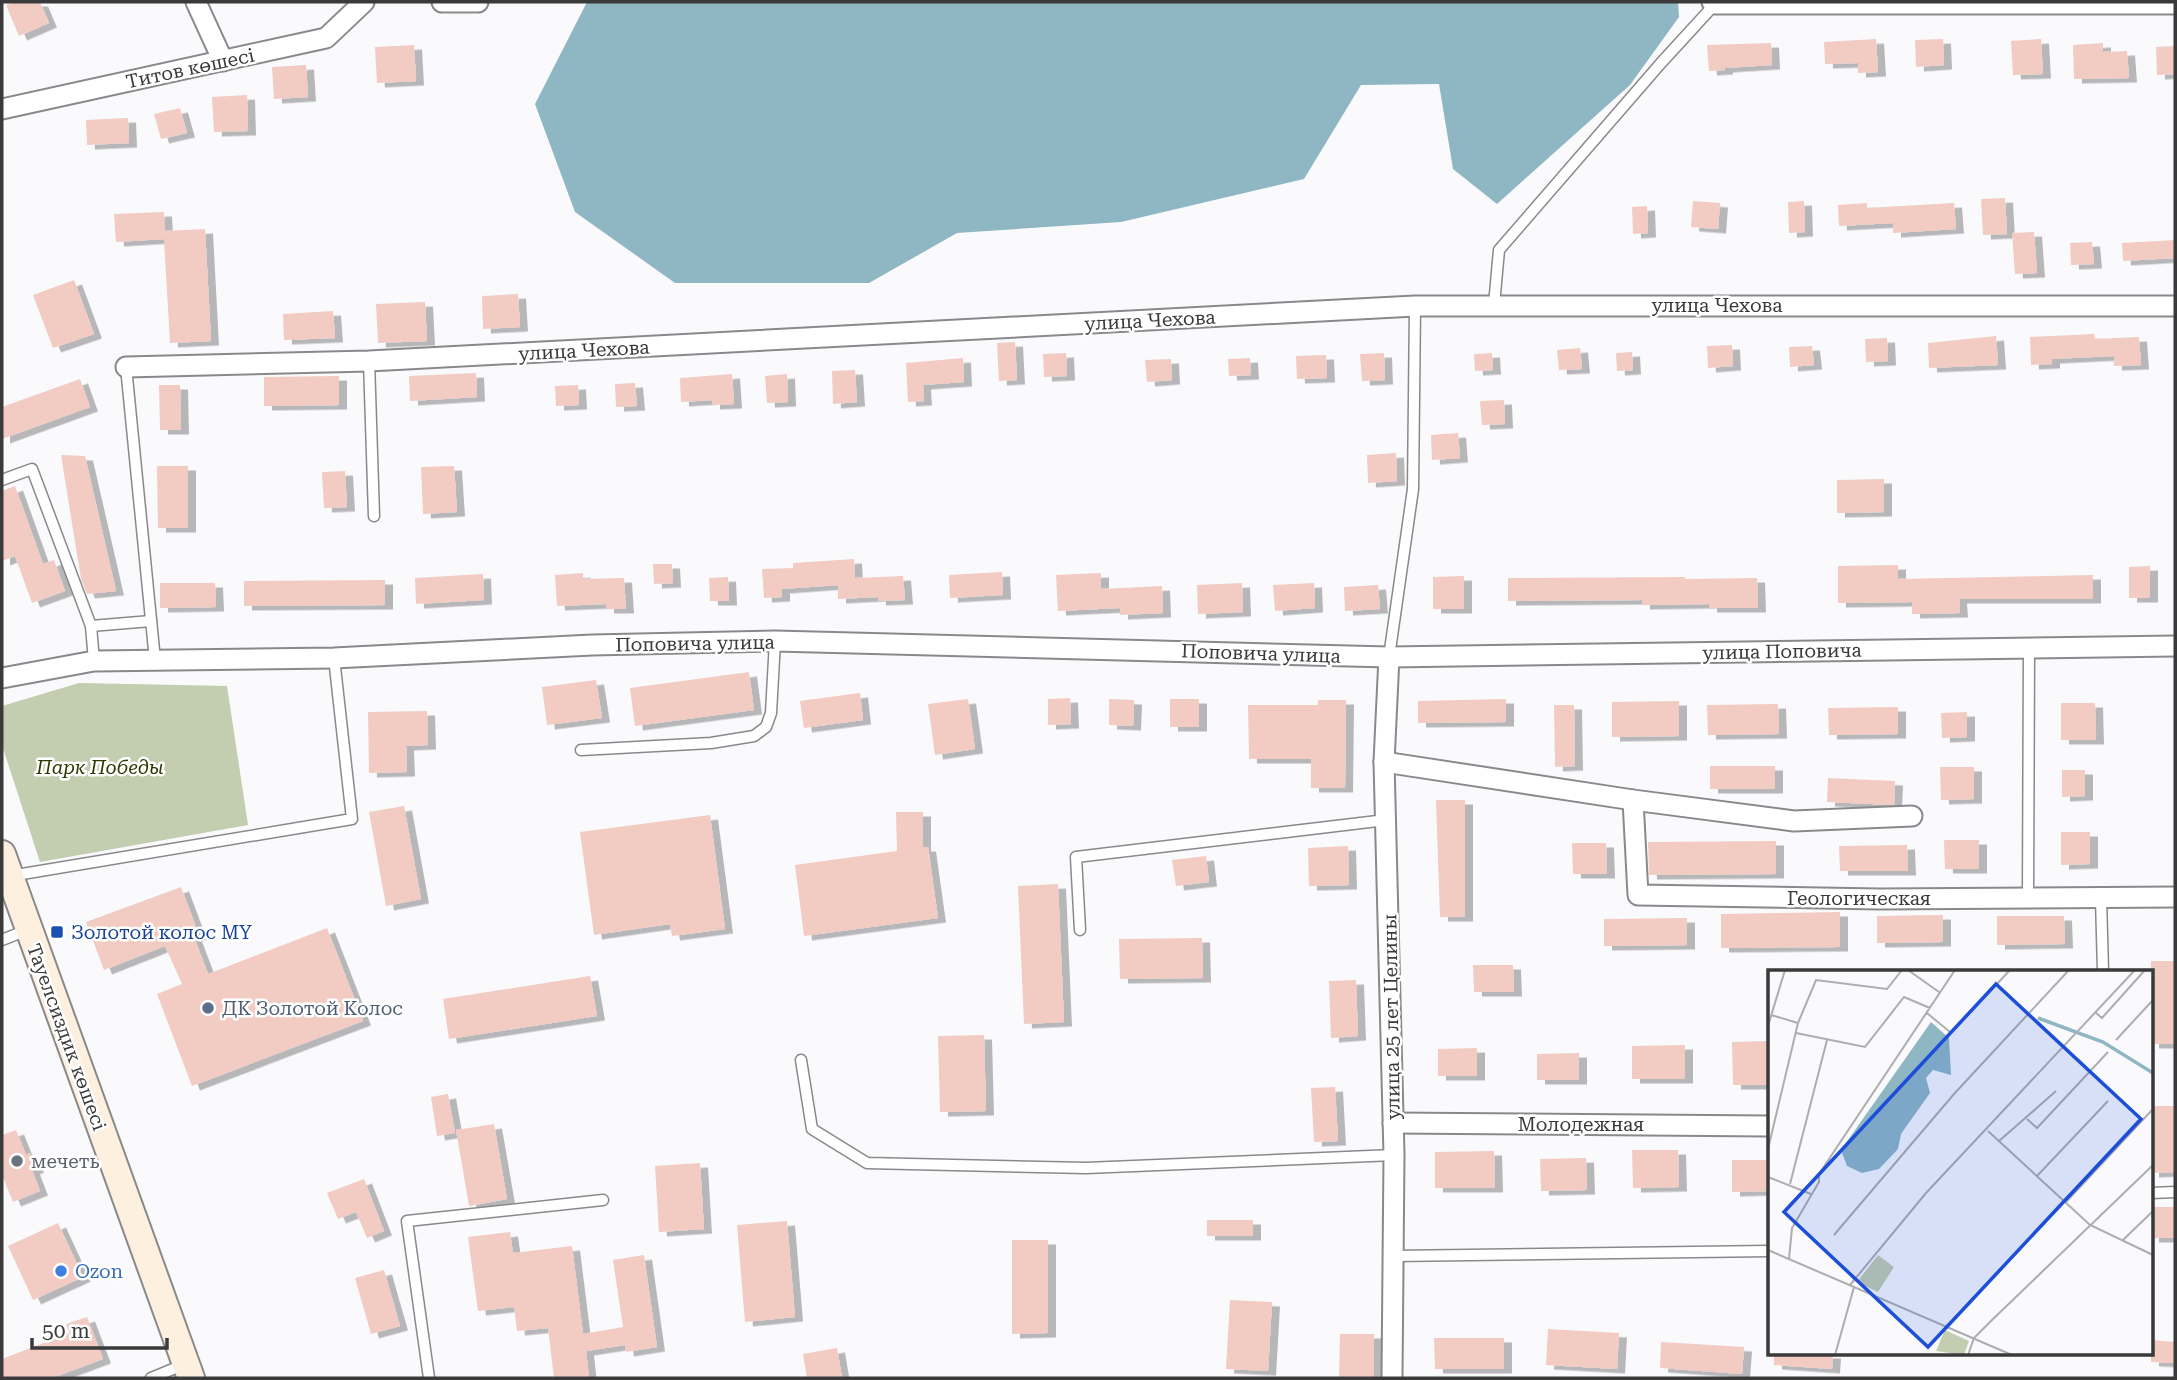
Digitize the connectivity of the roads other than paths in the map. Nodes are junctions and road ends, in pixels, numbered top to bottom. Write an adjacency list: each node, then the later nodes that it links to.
1 (196, 2): 8 (street)
2 (364, 2): 7 (street, Титов көшесі)
3 (442, 2): 4 (street)
4 (478, 2)
5 (1713, 3): 6 (street); 10 (lane)
6 (2175, 4)
7 (349, 9): 8 (street, Титов көшесі)
8 (223, 61): 9 (street, Титов көшесі)
9 (2, 109)
10 (1494, 305): 11 (street, улица Чехова); 12 (street, улица Чехова)
11 (1415, 306): 13 (street, улица Чехова); 22 (lane)
12 (2175, 306)
13 (369, 361): 14 (street, улица Чехова); 16 (lane)
14 (127, 367): 17 (lane)
15 (2, 480): 18 (lane)
16 (374, 516)
17 (151, 621): 18 (lane); 24 (lane)
18 (91, 626): 25 (lane)
19 (775, 641): 22 (street, Поповича улица); 23 (street, Поповича улица); 27 (lane)
20 (2175, 646): 21 (street, улица Поповича)
21 (2029, 647): 22 (street, улица Поповича); 34 (lane)
22 (1389, 657): 28 (street, улица 25 лет Целины)
23 (334, 658): 24 (street, Поповича улица); 32 (lane)
24 (155, 660): 25 (street, Поповича улица)
25 (94, 661): 26 (street, Поповича улица)
26 (2, 678)
27 (581, 750)
28 (1384, 762): 29 (street); 31 (street, улица 25 лет Целины)
29 (1633, 800): 30 (street); 34 (street, Геологическая)
30 (1912, 816)
31 (1387, 820): 37 (lane); 41 (street, улица 25 лет Целины)
32 (6, 865): 36 (street, Тауелсиздик көшесі)
33 (2175, 897): 35 (street, Геологическая)
34 (2028, 898): 35 (street, Геологическая)
35 (2101, 898): 39 (lane)
36 (29, 929): 38 (lane); 49 (street, Тауелсиздик көшесі)
37 (1080, 930)
38 (2, 940)
39 (2103, 970)
40 (801, 1060): 43 (lane)
41 (1393, 1123): 42 (street, Молодежная); 43 (street, улица 25 лет Целины)
42 (1768, 1126)
43 (1394, 1155): 48 (street, улица 25 лет Целины)
44 (2175, 1192): 45 (lane)
45 (2152, 1193)
46 (603, 1200): 51 (lane)
47 (1768, 1251): 48 (lane)
48 (1393, 1256): 52 (street, улица 25 лет Целины)
49 (188, 1371): 50 (lane)
50 (151, 1378)
51 (429, 1378)
52 (1392, 1378)

